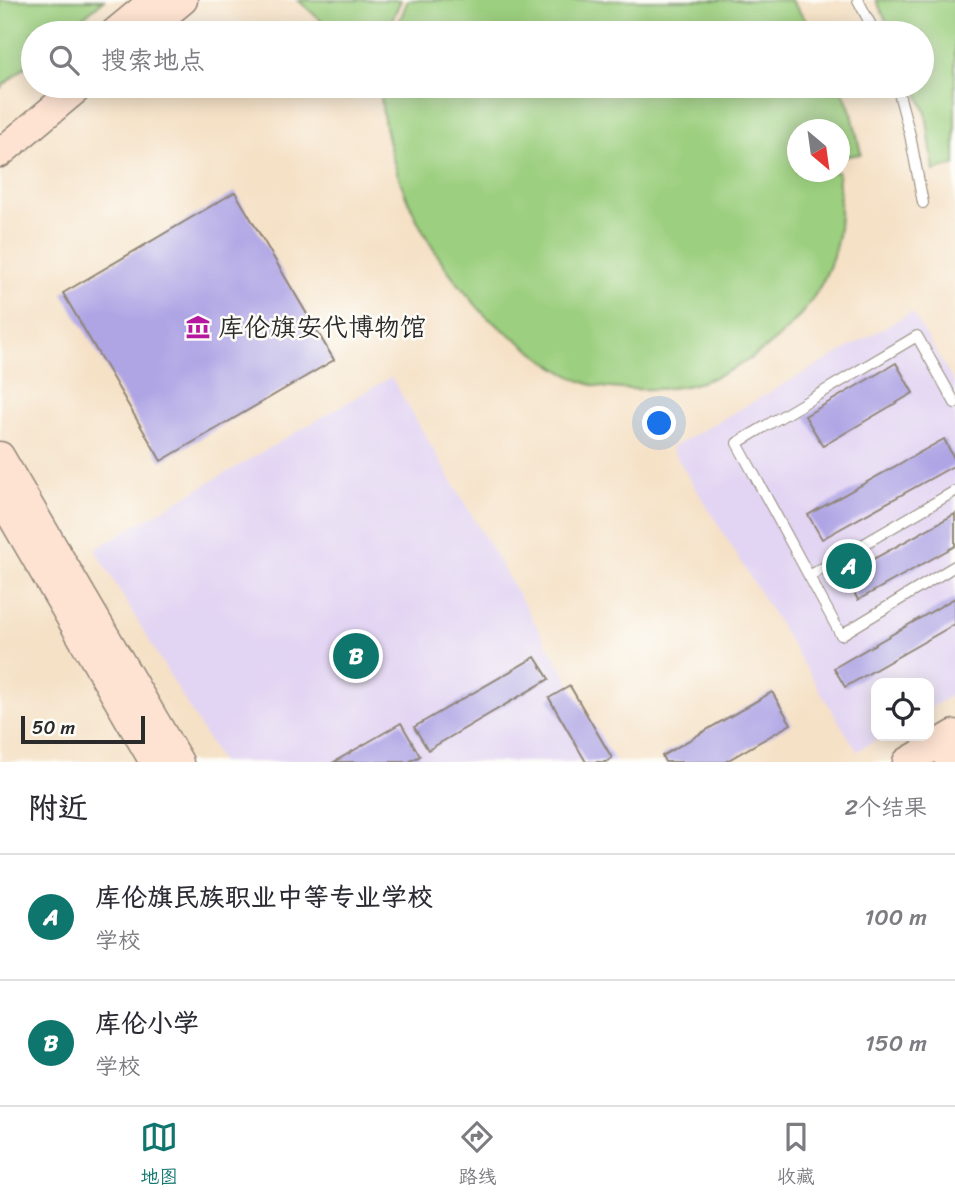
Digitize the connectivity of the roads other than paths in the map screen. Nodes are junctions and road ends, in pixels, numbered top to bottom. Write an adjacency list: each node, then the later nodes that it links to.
1 (154, 0): 4 (street)
2 (183, 0): 5 (street)
3 (858, 0): 6 (lane)
4 (129, 21)
5 (158, 21)
6 (869, 21)
7 (36, 98): 10 (street)
8 (66, 98): 11 (street)
9 (900, 98): 12 (lane)
10 (0, 128)
11 (0, 153)
12 (923, 203)
13 (955, 403): 18 (lane)
14 (0, 456): 22 (street)
15 (955, 491): 18 (lane)
16 (0, 496): 21 (street)
17 (955, 565): 18 (lane)
18 (809, 576)
19 (955, 734): 23 (street)
20 (955, 758): 24 (street)
21 (154, 762)
22 (179, 762)
23 (908, 762)
24 (949, 762)

